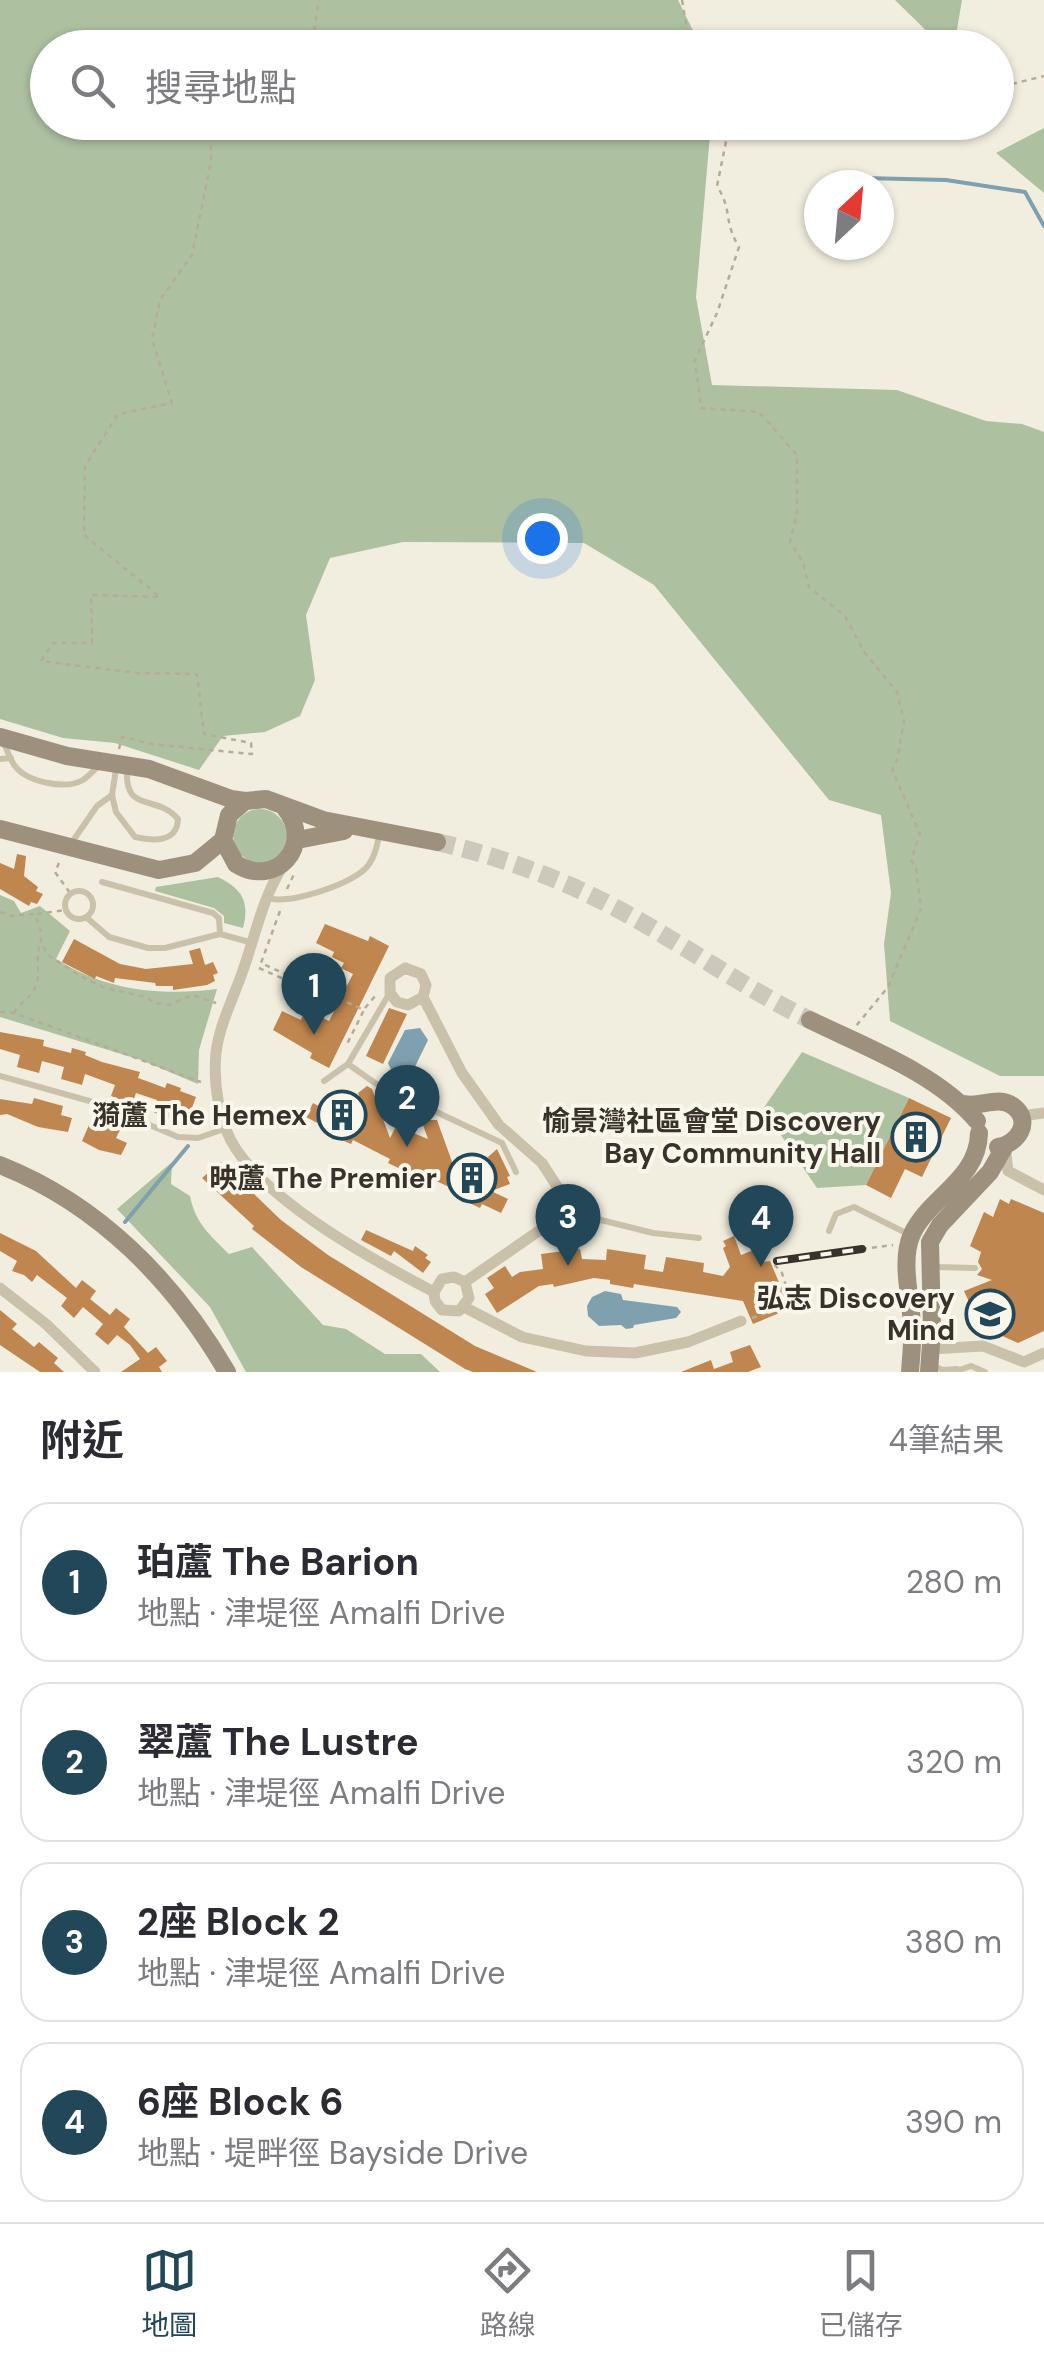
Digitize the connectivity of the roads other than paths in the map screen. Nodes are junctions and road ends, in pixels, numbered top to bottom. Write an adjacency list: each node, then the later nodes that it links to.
1 (1, 737): 3 (lane); 4 (street)
2 (0, 758): 3 (lane)
3 (11, 758): 4 (lane)
4 (115, 765): 5 (street); 6 (lane); 6 (lane)
5 (191, 785): 7 (street); 11 (street)
6 (112, 795): 14 (lane)
7 (245, 802): 8 (street); 11 (street)
8 (285, 808): 10 (street); 12 (street)
9 (0, 829): 14 (street)
10 (380, 830): 12 (street); 13 (street); 19 (lane)
11 (223, 835): 16 (street); 17 (street)
12 (296, 840): 15 (street)
13 (437, 842)
14 (70, 846): 16 (street)
15 (293, 861): 17 (street); 19 (street)
16 (195, 862): 17 (street)
17 (241, 867): 19 (street)
18 (102, 882): 21 (lane)
19 (266, 898): 22 (street)
20 (86, 917): 20 (lane); 21 (lane)
21 (220, 934): 22 (lane)
22 (253, 944): 34 (street)
23 (390, 993): 24 (street); 24 (street); 26 (lane)
24 (422, 997): 39 (street)
25 (810, 1020): 29 (street)
26 (348, 1064): 28 (lane); 37 (lane)
27 (0, 1076): 34 (lane)
28 (324, 1081)
29 (964, 1104): 30 (street); 33 (street)
30 (990, 1104): 32 (street); 33 (street)
31 (1044, 1113): 32 (street)
32 (1021, 1116): 35 (street)
33 (978, 1127): 35 (street); 45 (street)
34 (225, 1128): 50 (street)
35 (1005, 1146): 38 (street); 42 (street)
36 (0, 1165): 58 (street)
37 (516, 1172)
38 (1044, 1190)
39 (560, 1191): 40 (street); 41 (street)
40 (581, 1215): 41 (street); 44 (lane)
41 (556, 1219): 48 (street)
42 (940, 1225): 45 (street); 47 (street)
43 (829, 1231): 45 (lane)
44 (700, 1238)
45 (910, 1239): 51 (street)
46 (975, 1268): 47 (lane)
47 (930, 1270): 51 (street); 55 (street)
48 (465, 1282): 50 (street); 52 (street)
49 (0, 1288): 57 (street)
50 (434, 1292): 52 (street)
51 (910, 1301): 55 (street)
52 (464, 1308): 53 (street)
53 (741, 1321)
54 (1044, 1352): 55 (street)
55 (923, 1366): 56 (lane)
56 (955, 1371): 59 (lane)
57 (96, 1372)
58 (227, 1372)
59 (985, 1372)

